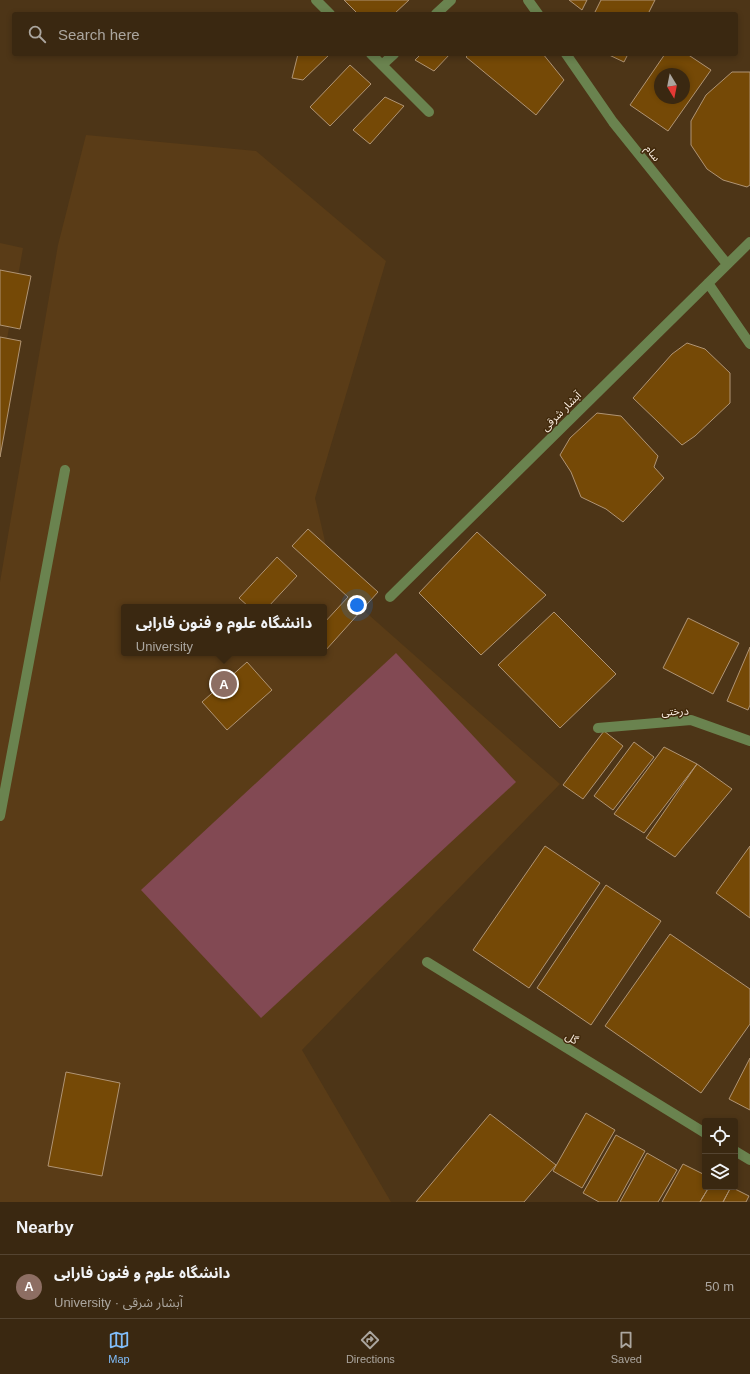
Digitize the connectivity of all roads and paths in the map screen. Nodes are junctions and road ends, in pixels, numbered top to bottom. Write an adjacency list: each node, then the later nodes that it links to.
1 (316, 0): 4 (street)
2 (451, 0): 5 (street)
3 (528, 0): 6 (street)
4 (328, 12)
5 (438, 12)
6 (537, 12)
7 (372, 56): 10 (street)
8 (392, 56): 10 (street)
9 (567, 56): 13 (street, سام)
10 (382, 65): 11 (street)
11 (429, 112)
12 (750, 242): 13 (street, آبشار شرقی)
13 (727, 264): 14 (street, آبشار شرقی)
14 (708, 283): 15 (street); 17 (street, آبشار شرقی)
15 (750, 344)
16 (65, 470): 20 (street)
17 (390, 597)
18 (598, 728): 19 (street, درختی)
19 (750, 740)
20 (0, 816)
21 (427, 962): 22 (street, گل)
22 (702, 1131)
23 (738, 1153): 24 (street)
24 (750, 1160)

